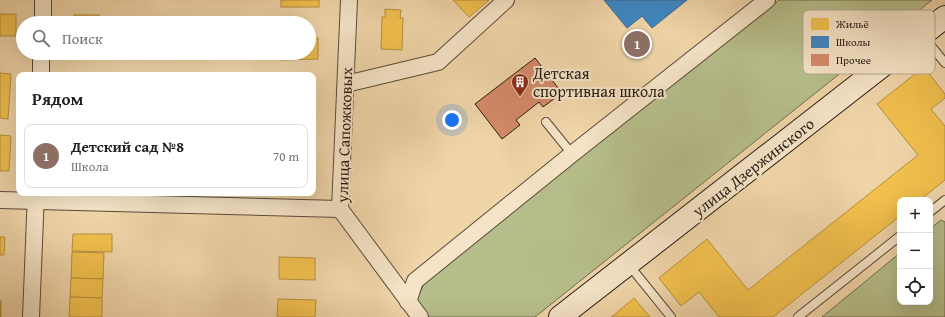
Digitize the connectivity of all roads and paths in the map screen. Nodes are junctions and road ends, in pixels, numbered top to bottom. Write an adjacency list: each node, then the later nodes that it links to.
1 (44, 0): 5 (street)
2 (349, 0): 13 (street, улица Сапожковых)
3 (506, 0): 13 (street)
4 (766, 0): 15 (street)
5 (43, 16)
6 (945, 17): 7 (street, улица Дзержинского)
7 (935, 25)
8 (935, 50): 10 (lane)
9 (41, 60): 11 (street)
10 (945, 63)
11 (41, 72)
12 (873, 74): 22 (street, улица Дзержинского)
13 (346, 84): 19 (street, улица Сапожковых)
14 (546, 122): 15 (lane)
15 (572, 154): 23 (street)
16 (36, 197): 17 (street); 19 (street); 24 (street)
17 (0, 200)
18 (945, 200): 20 (lane)
19 (340, 209): 23 (street, улица Сапожковых)
20 (933, 210)
21 (897, 238): 28 (lane)
22 (629, 264): 26 (street, улица Дзержинского); 27 (lane)
23 (408, 302): 25 (street, улица Сапожковых)
24 (31, 317)
25 (420, 317)
26 (560, 317)
27 (671, 317)
28 (798, 317)

